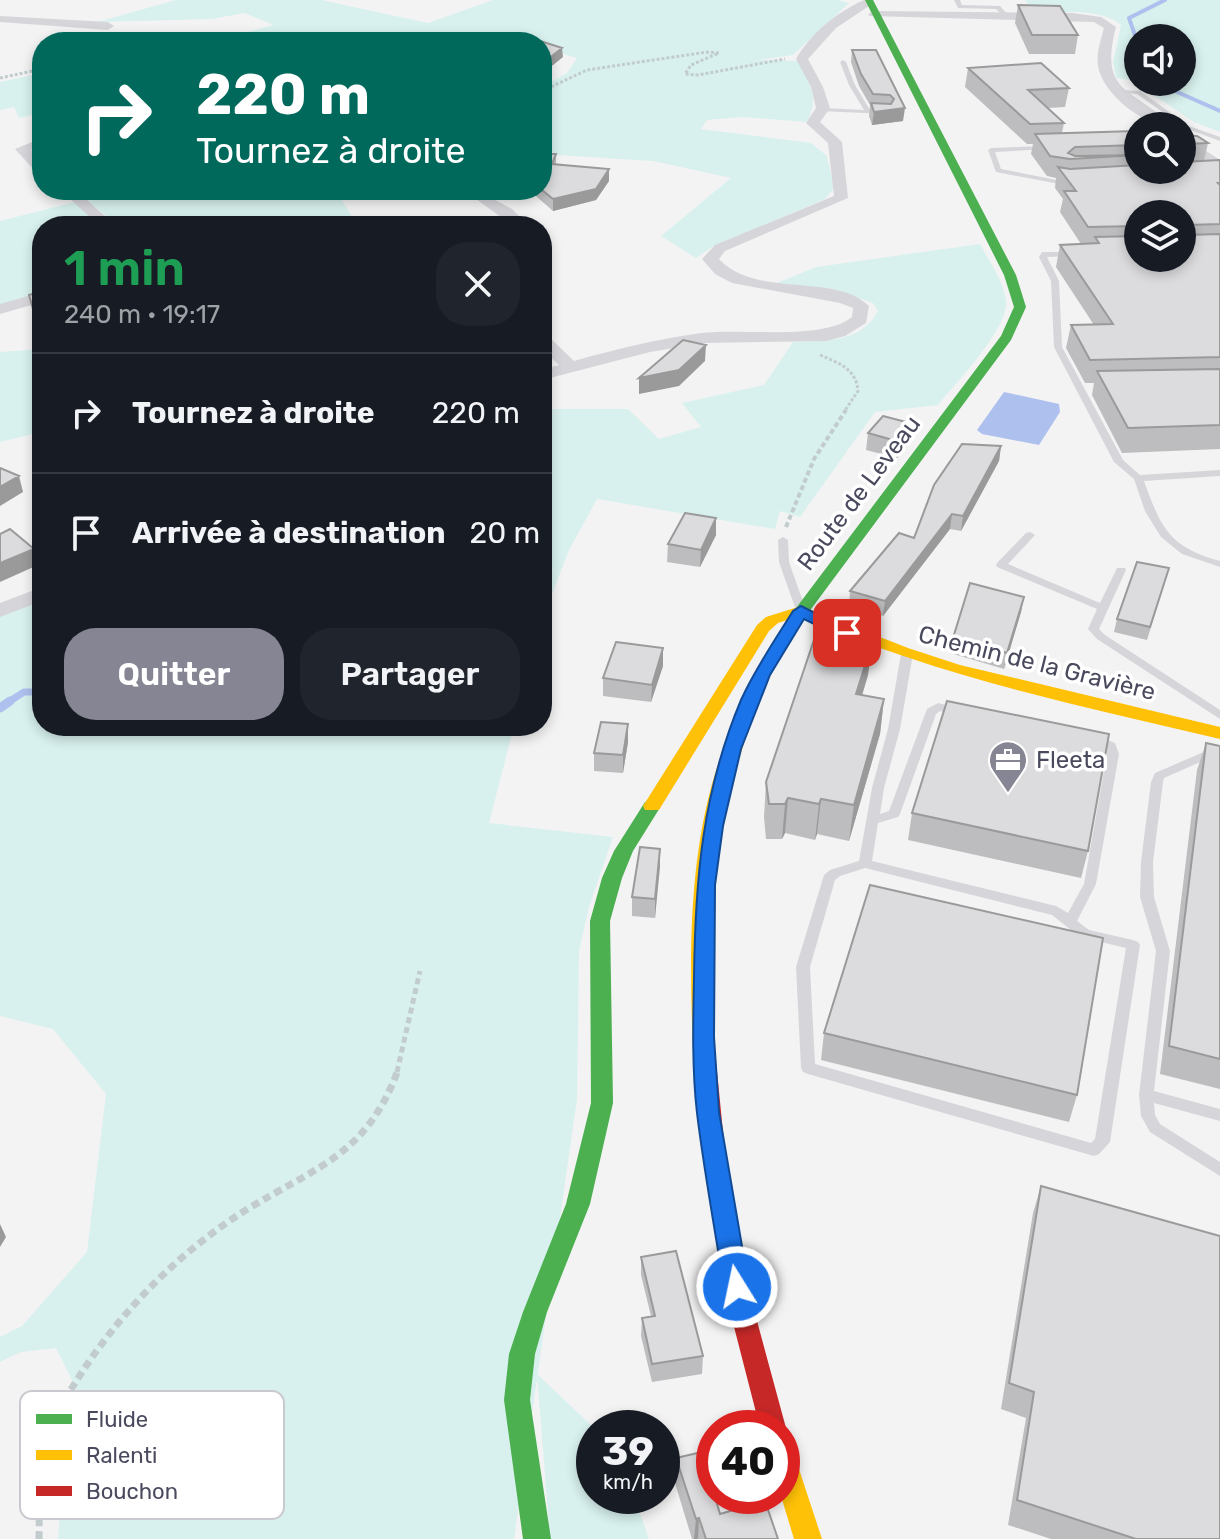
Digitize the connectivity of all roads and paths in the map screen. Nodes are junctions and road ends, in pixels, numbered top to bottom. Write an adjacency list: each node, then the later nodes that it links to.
1 (957, 0): 3 (lane)
2 (871, 5): 3 (street); 6 (street); 45 (street, Route de Leveau)
3 (1006, 16): 11 (street)
4 (0, 19): 5 (street)
5 (108, 26)
6 (802, 59): 10 (path); 12 (street)
7 (843, 62): 13 (lane)
8 (32, 71): 9 (path)
9 (0, 78)
10 (552, 86)
11 (1121, 92): 14 (street); 16 (lane)
12 (822, 110): 13 (lane); 30 (street)
13 (868, 112): 15 (lane)
14 (1147, 112)
15 (888, 113)
16 (1220, 139)
17 (32, 146): 20 (street)
18 (1053, 148): 22 (lane)
19 (1196, 153): 21 (street)
20 (32, 160)
21 (1217, 171)
22 (1081, 184)
23 (79, 200): 25 (street)
24 (488, 200): 26 (street)
25 (97, 216)
26 (511, 216)
27 (1092, 253): 34 (lane)
28 (32, 300): 29 (street)
29 (0, 309)
30 (790, 336): 32 (street); 39 (path)
31 (552, 349): 32 (street)
32 (571, 367): 33 (street)
33 (552, 372)
34 (1080, 389): 35 (lane); 37 (lane)
35 (1096, 389)
36 (1220, 473): 37 (lane)
37 (1138, 478): 40 (lane)
38 (1030, 535): 43 (lane)
39 (783, 540): 45 (lane)
40 (1220, 564)
41 (1121, 570): 43 (lane)
42 (32, 597): 44 (street)
43 (1103, 608): 48 (lane)
44 (0, 611)
45 (801, 611): 46 (street, Chemin de la Gravière); 60 (street, Route de Leveau); 64 (street)
46 (907, 654): 49 (street, Chemin de la Gravière); 52 (lane)
47 (967, 713): 52 (lane)
48 (1220, 715)
49 (1220, 733)
50 (1084, 737): 54 (lane)
51 (1220, 757): 56 (lane)
52 (872, 821): 53 (lane)
53 (865, 864): 54 (lane); 54 (lane)
54 (1070, 922)
55 (420, 971): 59 (path)
56 (1146, 1095): 57 (lane); 58 (lane)
57 (1220, 1115)
58 (1220, 1170)
59 (71, 1391)
60 (768, 1410)
61 (800, 1514): 65 (street)
62 (40, 1519): 63 (path)
63 (39, 1539)
64 (537, 1539)
65 (808, 1539)

